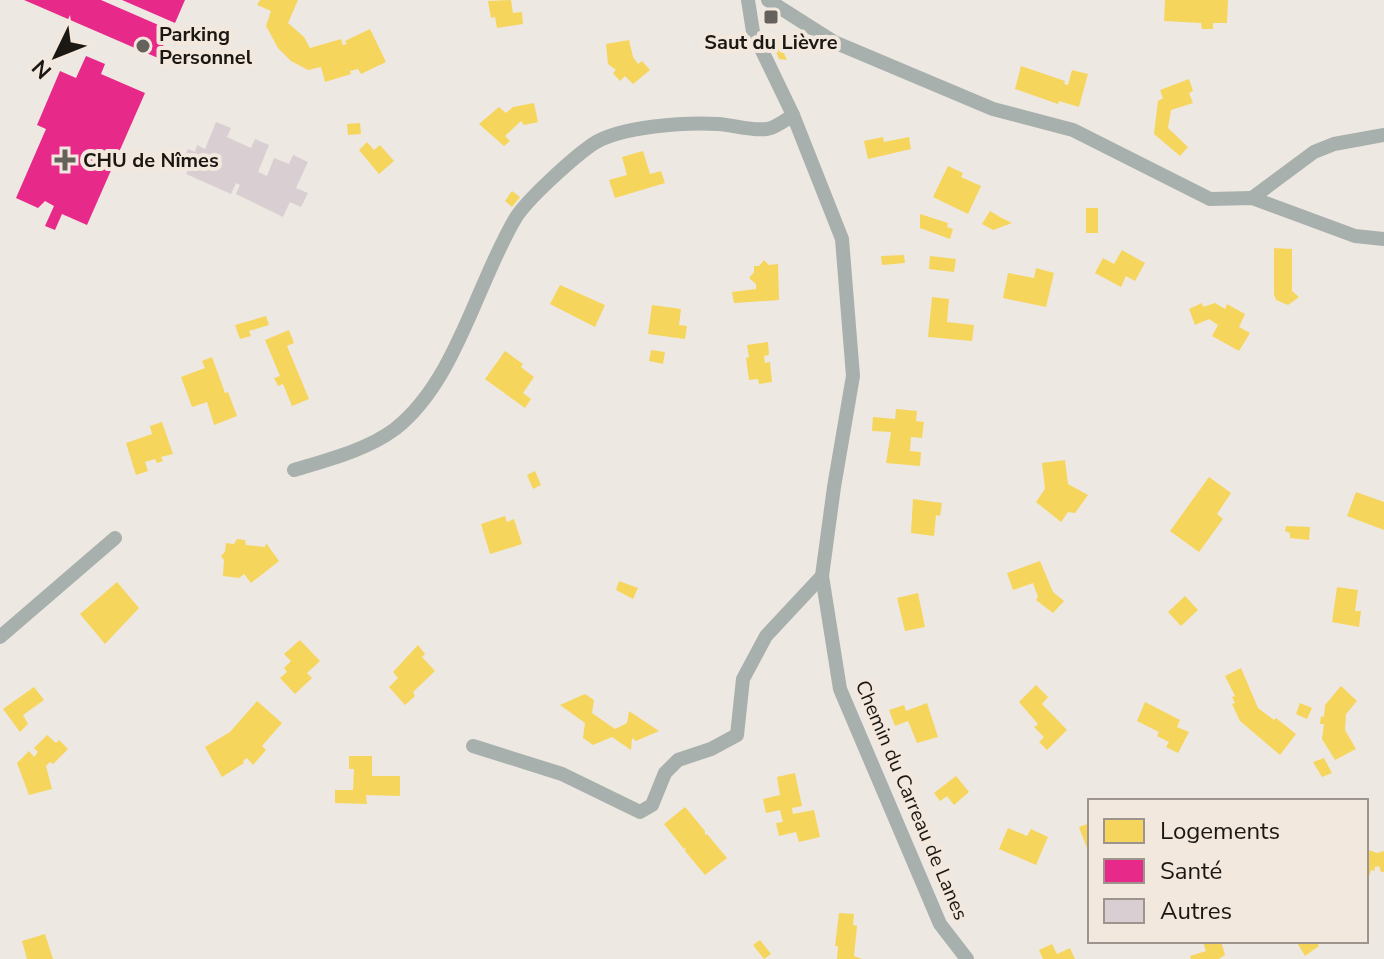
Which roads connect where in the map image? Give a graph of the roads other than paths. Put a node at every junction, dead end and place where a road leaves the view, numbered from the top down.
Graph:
1 (748, 0) edge
2 (768, 0) edge
3 (793, 115) junction
4 (1384, 135) edge
5 (1252, 198) junction
6 (1384, 239) edge
7 (294, 470) dead end
8 (115, 538) dead end
9 (822, 576) junction
10 (0, 637) edge
11 (473, 746) dead end
12 (967, 959) edge

1 - 3 street, Chemin du Carreau de Lanes
2 - 5 street
3 - 7 street
3 - 9 street, Chemin du Carreau de Lanes
4 - 5 street
5 - 6 street
8 - 10 street
9 - 11 street
9 - 12 street, Chemin du Carreau de Lanes

